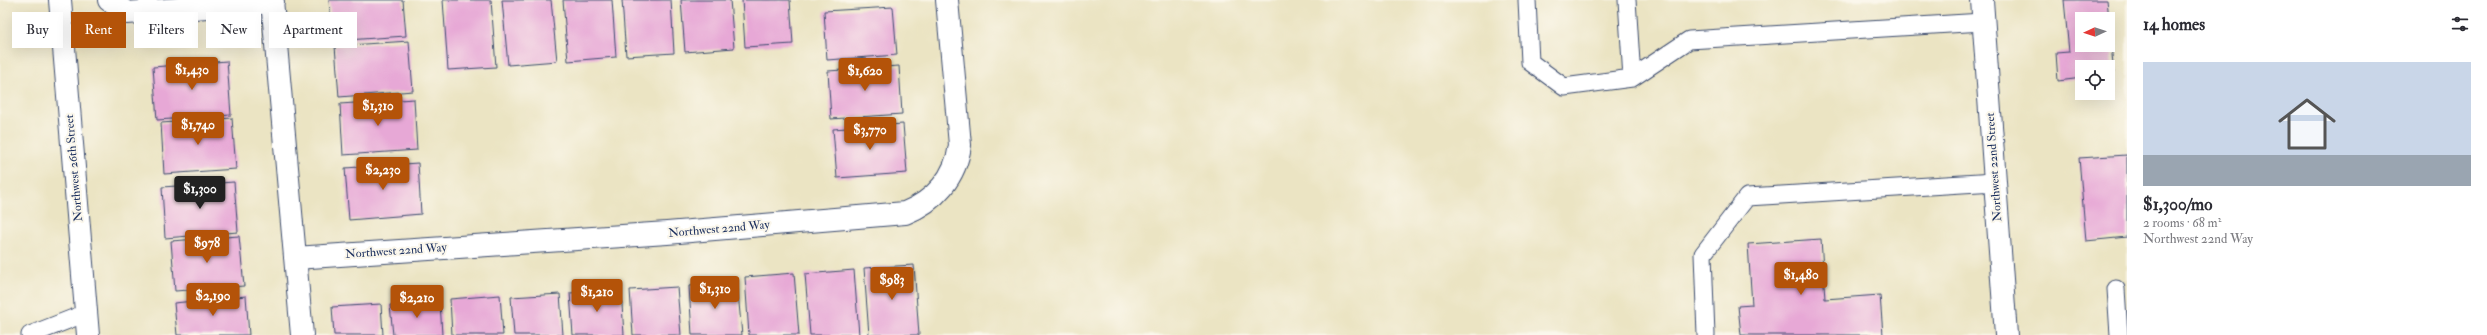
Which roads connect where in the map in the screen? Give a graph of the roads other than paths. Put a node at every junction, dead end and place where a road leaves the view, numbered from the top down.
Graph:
1 (60, 0) edge
2 (109, 0) edge
3 (947, 0) edge
4 (1527, 0) edge
5 (1627, 0) edge
6 (1982, 0) edge
7 (272, 1) edge
8 (1983, 22) junction
9 (1632, 78) junction
10 (1995, 182) junction
11 (295, 258) junction
12 (2116, 289) dead end
13 (86, 313) junction
14 (30, 335) edge
15 (88, 335) edge
16 (302, 335) edge
17 (1706, 335) edge
18 (2006, 335) edge
19 (2119, 335) edge

1 - 13 street, Northwest 26th Street
2 - 7 street
3 - 11 street, Northwest 22nd Way
4 - 9 lane
5 - 9 lane
6 - 8 street, Northwest 22nd Street
7 - 11 street
8 - 9 lane
8 - 10 street, Northwest 22nd Street
10 - 17 lane
10 - 18 street, Northwest 22nd Street
11 - 16 street
12 - 19 lane
13 - 14 lane
13 - 15 street, Northwest 26th Street

